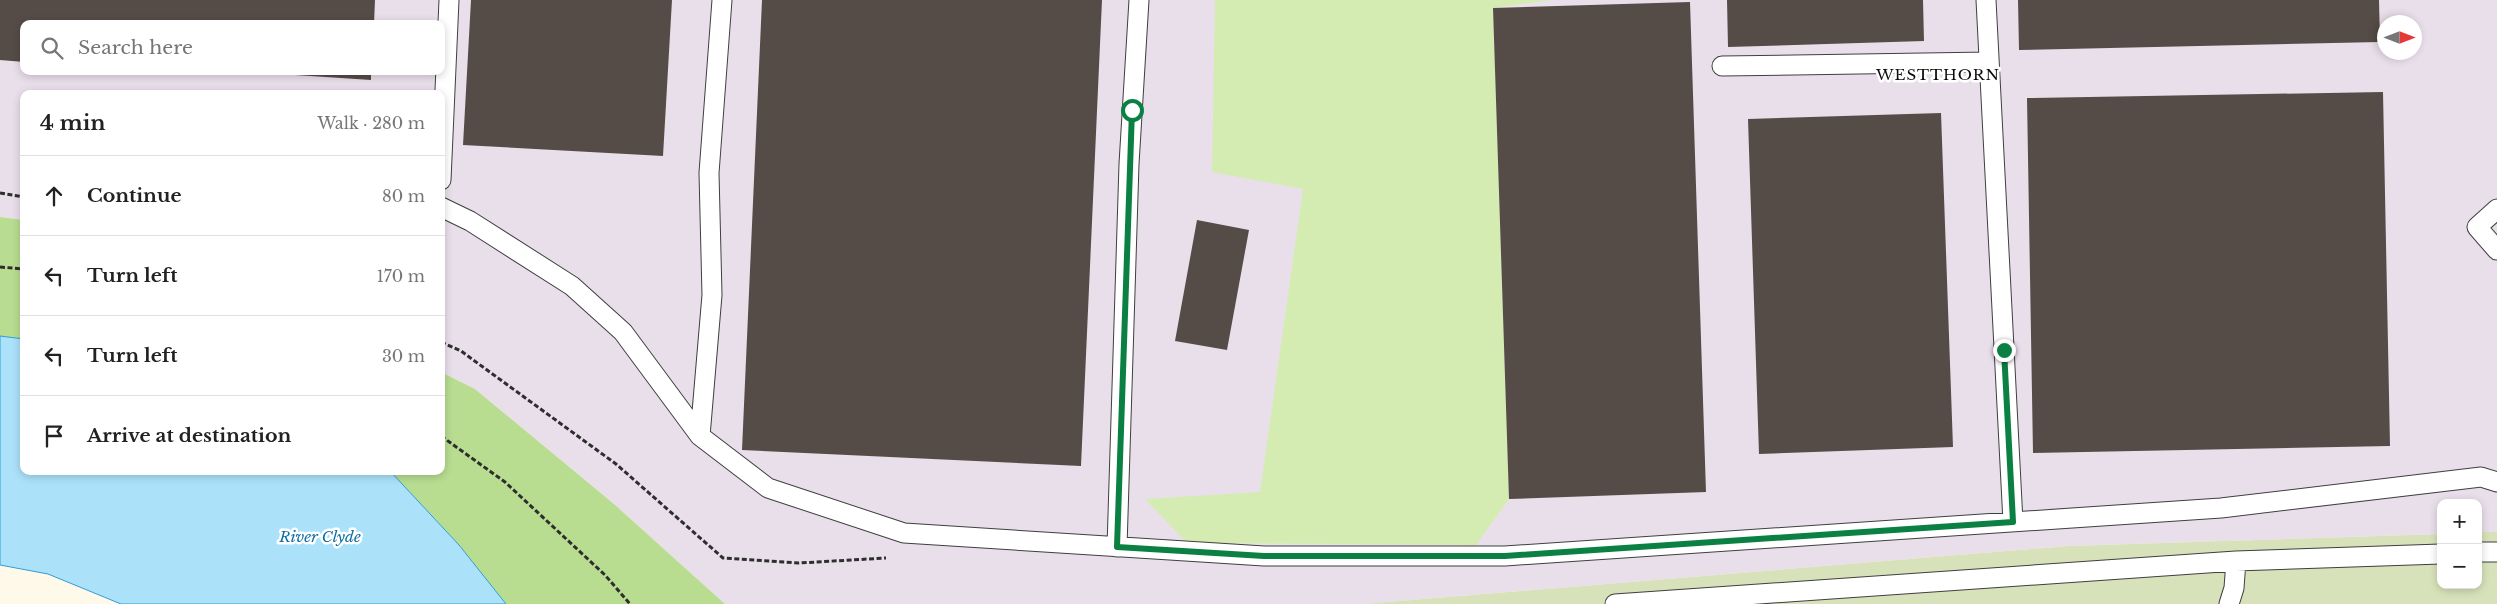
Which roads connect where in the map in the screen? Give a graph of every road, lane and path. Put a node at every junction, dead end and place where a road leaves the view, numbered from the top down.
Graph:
1 (449, 0) edge
2 (722, 0) edge
3 (1139, 0) edge
4 (1986, 0) edge
5 (1989, 62) junction
6 (1722, 66) dead end
7 (445, 90) edge
8 (0, 194) edge
9 (20, 196) edge
10 (445, 209) edge
11 (2497, 209) edge
12 (2497, 250) edge
13 (0, 266) edge
14 (20, 268) edge
15 (445, 344) edge
16 (700, 436) junction
17 (445, 439) edge
18 (2497, 482) edge
19 (2013, 522) junction
20 (904, 533) junction
21 (1117, 547) junction
22 (2482, 552) edge
23 (2497, 552) edge
24 (2437, 554) edge
25 (2236, 561) junction
26 (630, 604) edge
27 (1615, 604) edge
28 (2229, 604) edge

1 - 7 lane
2 - 16 lane
3 - 21 lane
4 - 5 lane
5 - 6 lane
5 - 19 lane
8 - 9 path
10 - 16 lane
11 - 12 lane
13 - 14 path
15 - 20 path
16 - 20 lane
17 - 26 path
18 - 19 lane
19 - 21 lane
20 - 21 lane
22 - 23 lane
24 - 25 lane
25 - 27 lane
25 - 28 lane

